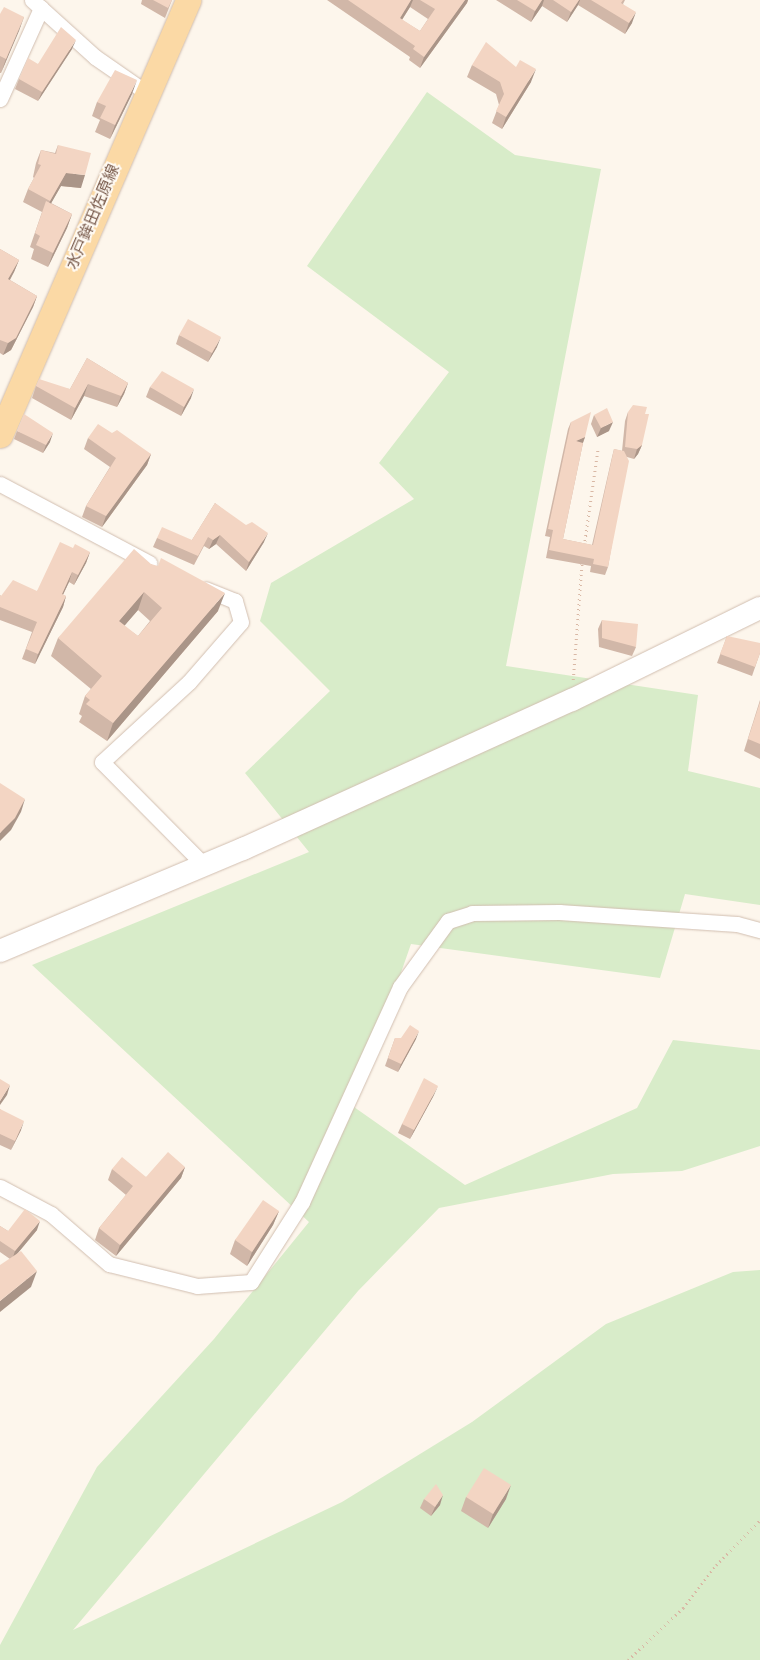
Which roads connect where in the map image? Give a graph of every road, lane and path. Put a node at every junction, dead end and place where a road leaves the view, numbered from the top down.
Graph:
1 (188, 0) edge
2 (37, 4) edge
3 (147, 93) junction
4 (0, 99) edge
5 (0, 434) edge
6 (598, 448) dead end
7 (0, 484) edge
8 (160, 570) edge
9 (194, 584) edge
10 (760, 608) edge
11 (572, 700) junction
12 (204, 865) junction
13 (760, 930) edge
14 (0, 951) edge
15 (0, 1187) edge
16 (760, 1520) edge
17 (628, 1660) edge

1 - 3 main road, 水戸鉾田佐原線
2 - 3 street
2 - 4 street
3 - 5 main road, 水戸鉾田佐原線
6 - 11 path
7 - 8 street
9 - 12 street
10 - 11 street
11 - 12 street
12 - 14 street
13 - 15 street
16 - 17 path

